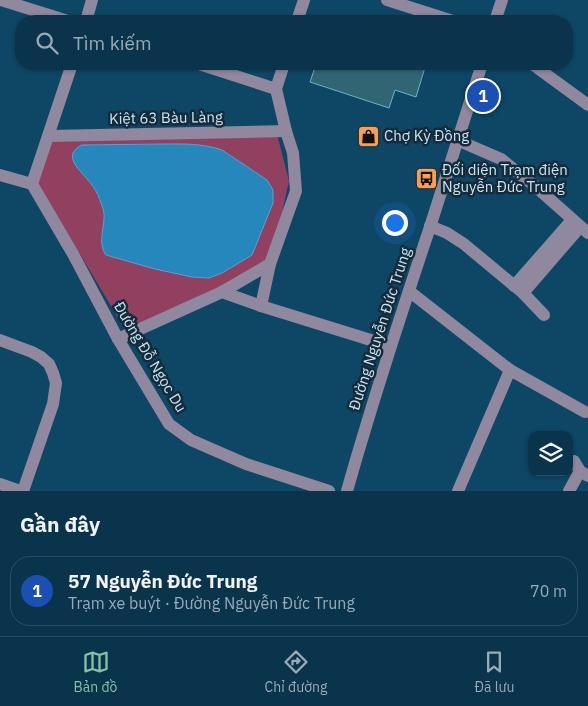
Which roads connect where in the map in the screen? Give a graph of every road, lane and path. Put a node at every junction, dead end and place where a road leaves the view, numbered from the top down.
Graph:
1 (1, 0) edge
2 (92, 0) edge
3 (304, 0) edge
4 (387, 0) edge
5 (502, 0) edge
6 (49, 15) edge
7 (88, 15) edge
8 (300, 15) edge
9 (434, 15) edge
10 (497, 15) edge
11 (70, 70) edge
12 (218, 70) edge
13 (282, 70) edge
14 (480, 70) edge
15 (540, 70) edge
16 (276, 88) junction
17 (588, 105) edge
18 (286, 131) junction
19 (48, 136) junction
20 (458, 140) junction
21 (0, 175) edge
22 (32, 184) junction
23 (430, 226) junction
24 (580, 227) edge
25 (270, 264) junction
26 (518, 290) junction
27 (409, 291) junction
28 (222, 292) junction
29 (261, 306) junction
30 (544, 315) dead end
31 (118, 339) junction
32 (0, 340) edge
33 (390, 346) junction
34 (510, 370) junction
35 (585, 412) dead end
36 (581, 469) edge
37 (0, 484) edge
38 (22, 491) edge
39 (329, 491) edge
40 (347, 491) edge
41 (458, 491) edge
42 (569, 491) edge

1 - 6 street
2 - 7 street
3 - 8 street
4 - 9 street
5 - 10 street
11 - 19 street
12 - 16 street
13 - 16 street
14 - 20 street, Đường Nguyễn Đức Trung
15 - 17 street
16 - 18 street
18 - 19 street, Kiệt 63 Bàu Làng
18 - 25 street
19 - 22 street
20 - 23 street, Đường Nguyễn Đức Trung
20 - 24 street
21 - 22 street
22 - 31 street, Đường Đỗ Ngọc Du
23 - 26 street
23 - 27 street, Đường Nguyễn Đức Trung
24 - 26 street
25 - 28 street
25 - 29 street
26 - 30 street
27 - 33 street, Đường Nguyễn Đức Trung
27 - 34 street
28 - 29 street
28 - 31 street
29 - 33 street
31 - 39 street, Đường Đỗ Ngọc Du
32 - 38 street
33 - 40 street, Đường Nguyễn Đức Trung
34 - 35 street
34 - 41 street
36 - 42 street
37 - 38 street

